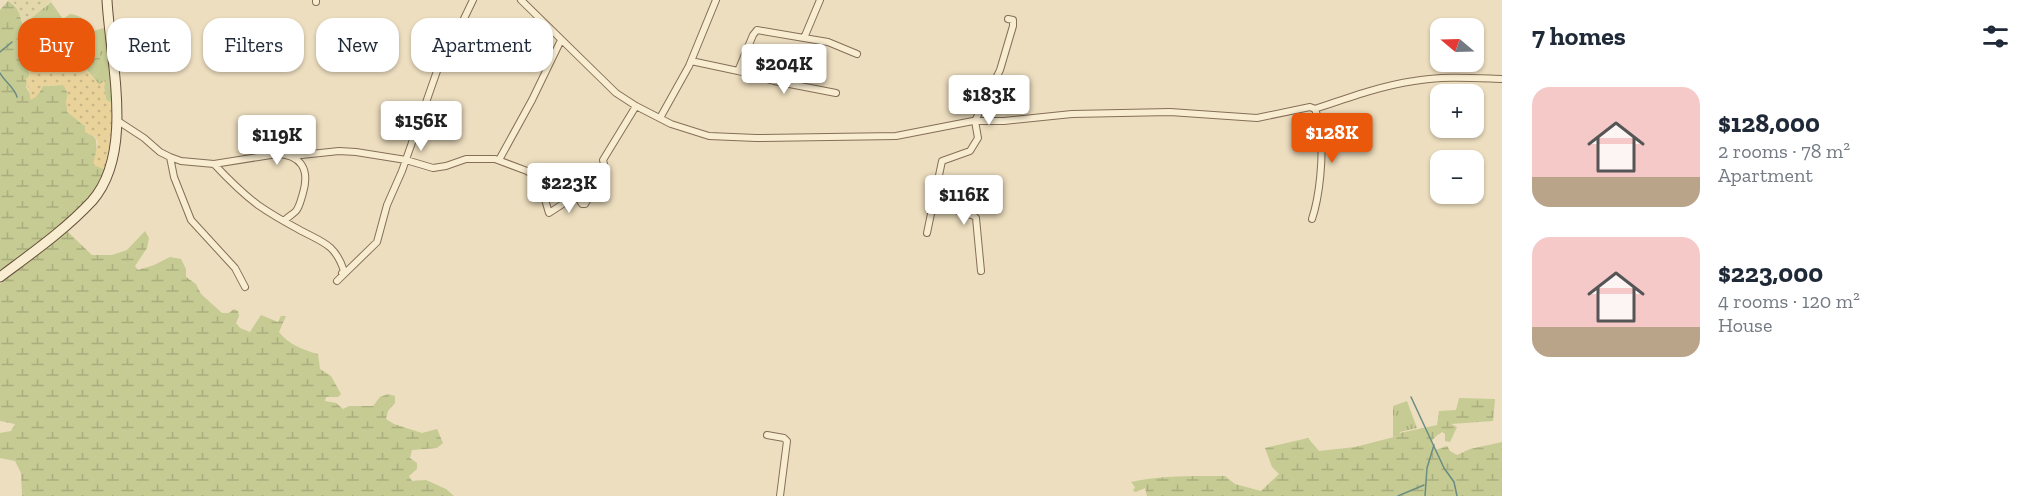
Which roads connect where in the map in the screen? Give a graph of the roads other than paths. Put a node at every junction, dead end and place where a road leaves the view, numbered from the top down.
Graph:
1 (107, 0) edge
2 (473, 0) edge
3 (521, 0) edge
4 (716, 0) edge
5 (820, 0) edge
6 (1008, 19) dead end
7 (804, 38) junction
8 (561, 40) junction
9 (857, 54) dead end
10 (691, 61) junction
11 (738, 71) junction
12 (1502, 79) edge
13 (836, 93) dead end
14 (636, 106) junction
15 (1315, 109) junction
16 (660, 118) junction
17 (975, 121) junction
18 (118, 122) junction
19 (292, 156) junction
20 (170, 157) junction
21 (406, 160) junction
22 (499, 160) junction
23 (214, 164) junction
24 (561, 169) dead end
25 (936, 193) junction
26 (575, 196) junction
27 (1312, 219) dead end
28 (285, 220) junction
29 (927, 233) dead end
30 (981, 271) dead end
31 (0, 277) edge
32 (245, 287) dead end
33 (767, 435) dead end
34 (780, 496) edge

1 - 18 main road
2 - 21 street
3 - 8 street
4 - 10 street
5 - 7 street
6 - 17 street
7 - 9 street
7 - 11 street
8 - 14 street
8 - 22 street
10 - 11 street
10 - 16 street
11 - 13 street
12 - 15 street
14 - 16 street
14 - 26 street
15 - 17 street
15 - 27 street
16 - 17 street
17 - 25 street
18 - 20 street
18 - 31 main road
19 - 21 street
19 - 23 street
19 - 28 street
20 - 23 street
20 - 32 street
21 - 22 street
21 - 28 street
22 - 26 street
23 - 28 street
24 - 26 street
25 - 29 street
25 - 30 street
33 - 34 street

